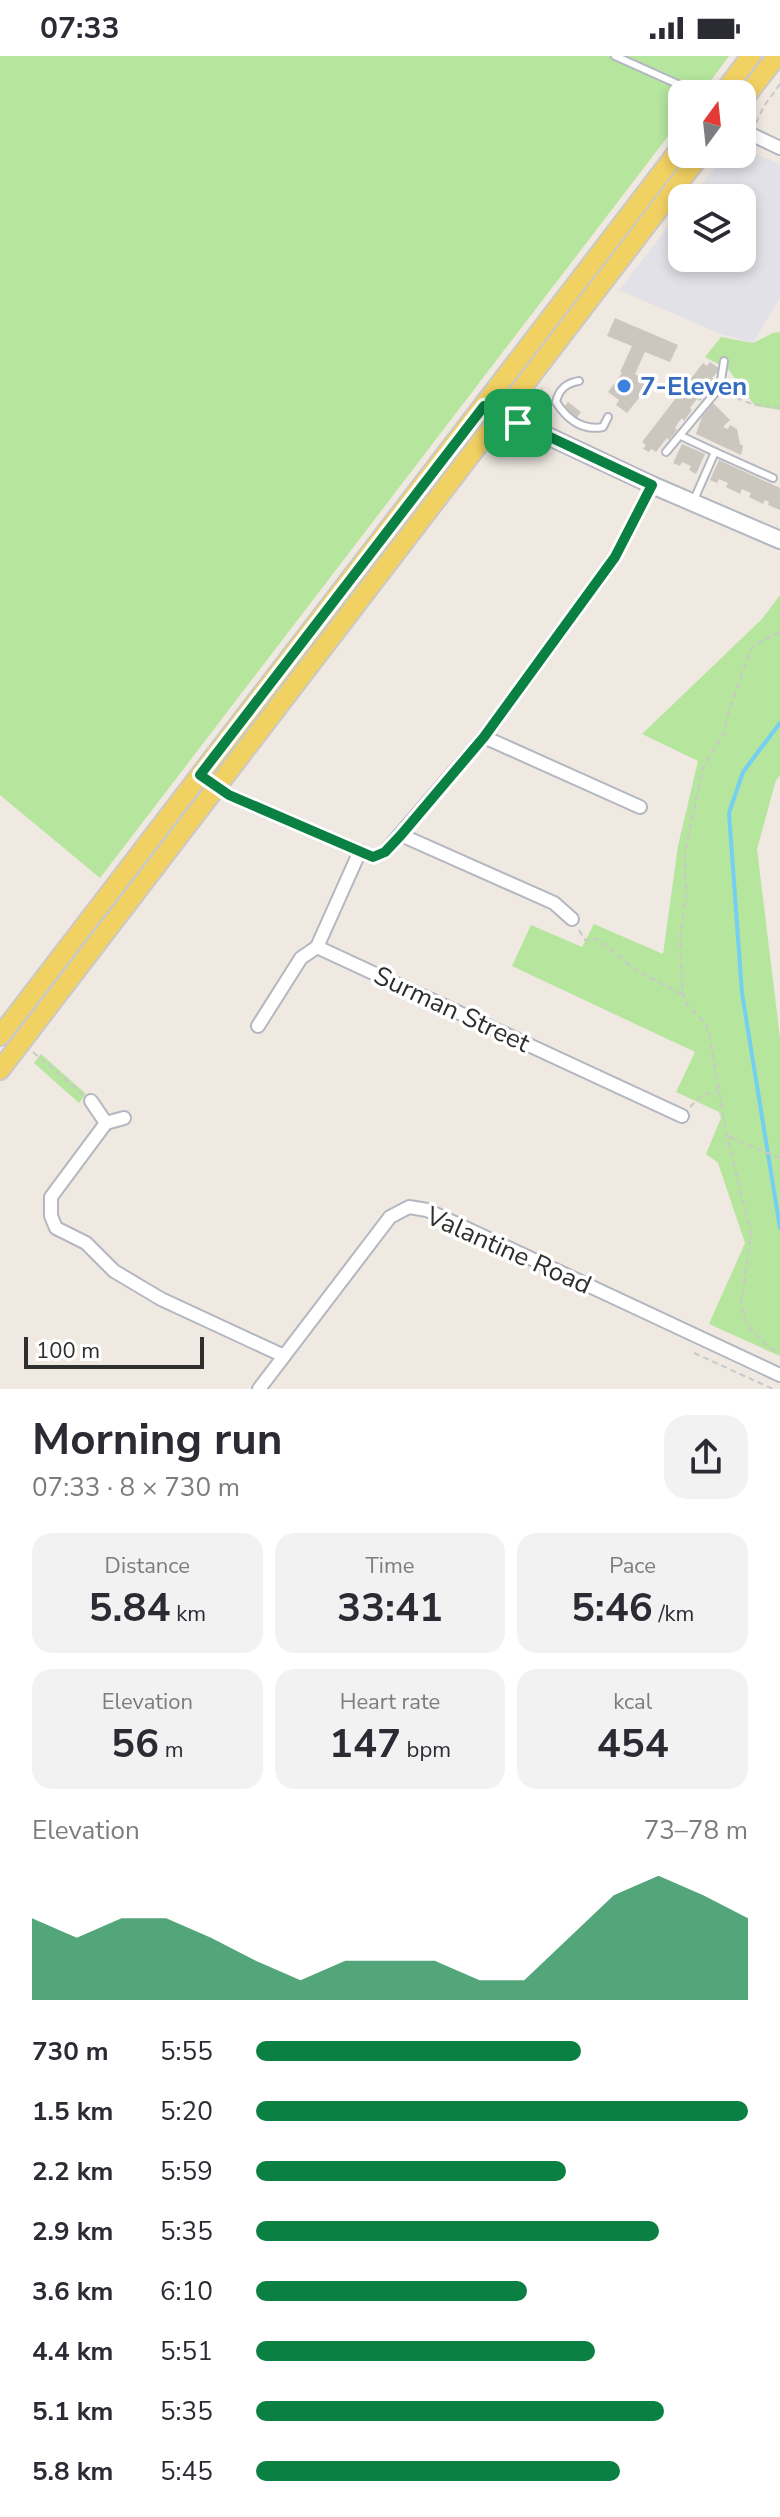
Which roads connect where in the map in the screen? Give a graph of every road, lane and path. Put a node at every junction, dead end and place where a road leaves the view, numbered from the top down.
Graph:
1 (615, 56) edge
2 (751, 56) edge
3 (777, 56) edge
4 (669, 80) edge
5 (733, 80) edge
6 (756, 83) edge
7 (780, 84) edge
8 (756, 117) edge
9 (756, 133) edge
10 (780, 148) edge
11 (668, 164) edge
12 (690, 168) edge
13 (724, 361) dead end
14 (579, 381) dead end
15 (720, 387) junction
16 (539, 402) dead end
17 (484, 406) junction
18 (780, 408) edge
19 (501, 415) junction
20 (608, 417) dead end
21 (555, 423) dead end
22 (681, 436) junction
23 (666, 452) dead end
24 (715, 452) junction
25 (773, 478) dead end
26 (652, 485) junction
27 (693, 502) junction
28 (780, 540) edge
29 (780, 632) edge
30 (484, 737) junction
31 (200, 775) junction
32 (217, 787) junction
33 (640, 807) dead end
34 (401, 835) junction
35 (360, 851) junction
36 (572, 919) joint
37 (317, 947) junction
38 (683, 994) junction
39 (258, 1026) dead end
40 (0, 1036) edge
41 (32, 1051) dead end
42 (0, 1070) edge
43 (719, 1089) junction
44 (91, 1101) joint
45 (682, 1116) joint
46 (124, 1118) dead end
47 (106, 1123) junction
48 (727, 1136) junction
49 (780, 1158) edge
50 (780, 1352) edge
51 (694, 1353) dead end
52 (284, 1356) junction
53 (780, 1375) edge
54 (259, 1389) edge
55 (773, 1389) edge

1 - 4 lane
2 - 5 main road
3 - 6 main road
7 - 8 path
9 - 10 street
11 - 17 main road
12 - 19 main road
13 - 15 lane
14 - 20 lane
15 - 18 path
15 - 22 lane
16 - 21 path
17 - 19 street
17 - 31 main road
19 - 26 street
19 - 32 main road
22 - 23 lane
22 - 24 lane
24 - 25 lane
24 - 27 lane
26 - 27 street
26 - 30 street
27 - 28 street
29 - 38 path
30 - 33 street
30 - 34 street
31 - 32 street
31 - 40 main road
32 - 35 street
32 - 42 main road
34 - 35 street
34 - 36 street
35 - 37 street
36 - 38 path
37 - 39 street
37 - 45 street, Surman Street
38 - 43 path
41 - 44 path
43 - 45 path
43 - 48 path
44 - 47 street
46 - 47 street
47 - 52 street
48 - 49 path
48 - 50 path
51 - 55 path
52 - 53 street, Valantine Road
52 - 54 street, Valantine Road

